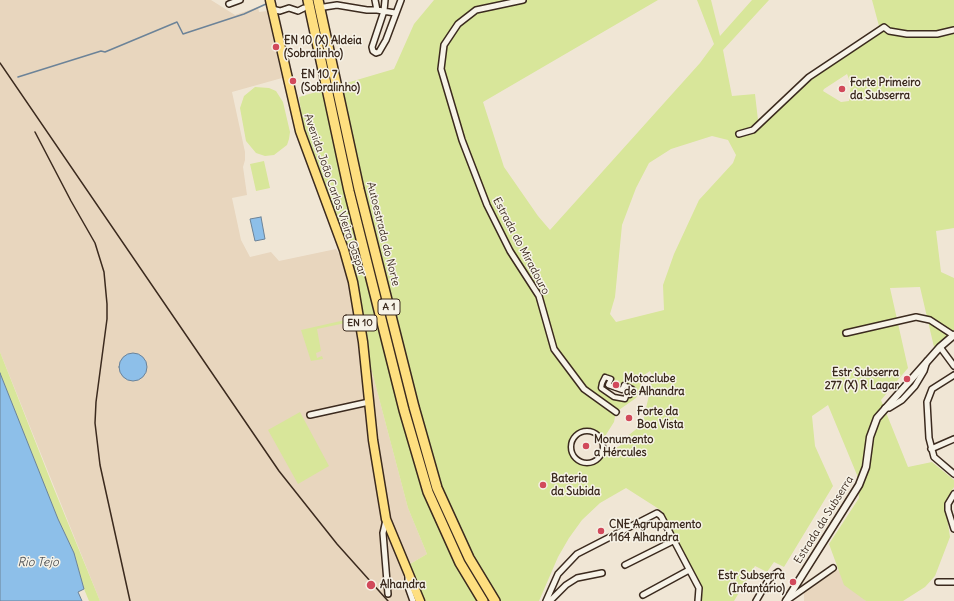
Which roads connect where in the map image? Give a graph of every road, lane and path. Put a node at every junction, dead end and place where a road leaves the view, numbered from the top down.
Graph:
1 (240, 0) edge
2 (270, 0) edge
3 (375, 0) edge
4 (385, 0) edge
5 (401, 0) edge
6 (523, 0) edge
7 (321, 3) edge
8 (229, 4) dead end
9 (306, 4) edge
10 (272, 9) junction
11 (378, 10) junction
12 (384, 10) junction
13 (395, 13) junction
14 (954, 30) edge
15 (739, 134) dead end
16 (846, 333) dead end
17 (954, 335) edge
18 (940, 347) junction
19 (954, 366) edge
20 (954, 375) edge
21 (611, 380) joint
22 (370, 402) junction
23 (616, 412) dead end
24 (310, 415) dead end
25 (954, 438) edge
26 (603, 444) joint
27 (931, 449) junction
28 (954, 474) edge
29 (954, 494) edge
30 (386, 519) junction
31 (954, 529) edge
32 (673, 541) junction
33 (625, 565) dead end
34 (833, 568) dead end
35 (689, 570) junction
36 (778, 572) dead end
37 (602, 573) dead end
38 (408, 575) junction
39 (938, 582) dead end
40 (954, 582) edge
41 (388, 594) dead end
42 (643, 595) dead end
43 (413, 601) edge
44 (420, 601) edge
45 (483, 601) edge
46 (495, 601) edge
47 (546, 601) edge
48 (550, 601) edge
49 (698, 601) edge
50 (756, 601) edge
51 (786, 601) edge

1 - 8 street
2 - 10 main road, EN 10
3 - 11 street
4 - 12 street
5 - 13 street
6 - 23 street, Estrada do Miradouro
7 - 11 street
7 - 46 highway, Autoestrada do Norte / A 1
9 - 10 street
9 - 45 highway, Autoestrada do Norte / A 1
10 - 22 main road, Avenida João Carlos Vieira Gaspar / EN 10
11 - 12 street
12 - 13 street
12 - 13 street
14 - 15 street
16 - 17 street
17 - 18 street, Estrada da Subserra
18 - 19 street
18 - 51 street, Estrada da Subserra
20 - 27 street
21 - 21 street
22 - 24 street
22 - 30 main road, Avenida João Carlos Vieira Gaspar / EN 10
25 - 27 street
26 - 26 street
27 - 28 street
29 - 31 street
30 - 38 main road, Avenida João Carlos Vieira Gaspar / EN 10
30 - 41 street
32 - 33 street
32 - 35 street
32 - 47 street
34 - 51 street
35 - 42 street
35 - 49 street
36 - 50 street
37 - 48 street
38 - 43 street
38 - 44 main road, Avenida João Carlos Vieira Gaspar / EN 10
39 - 40 street

